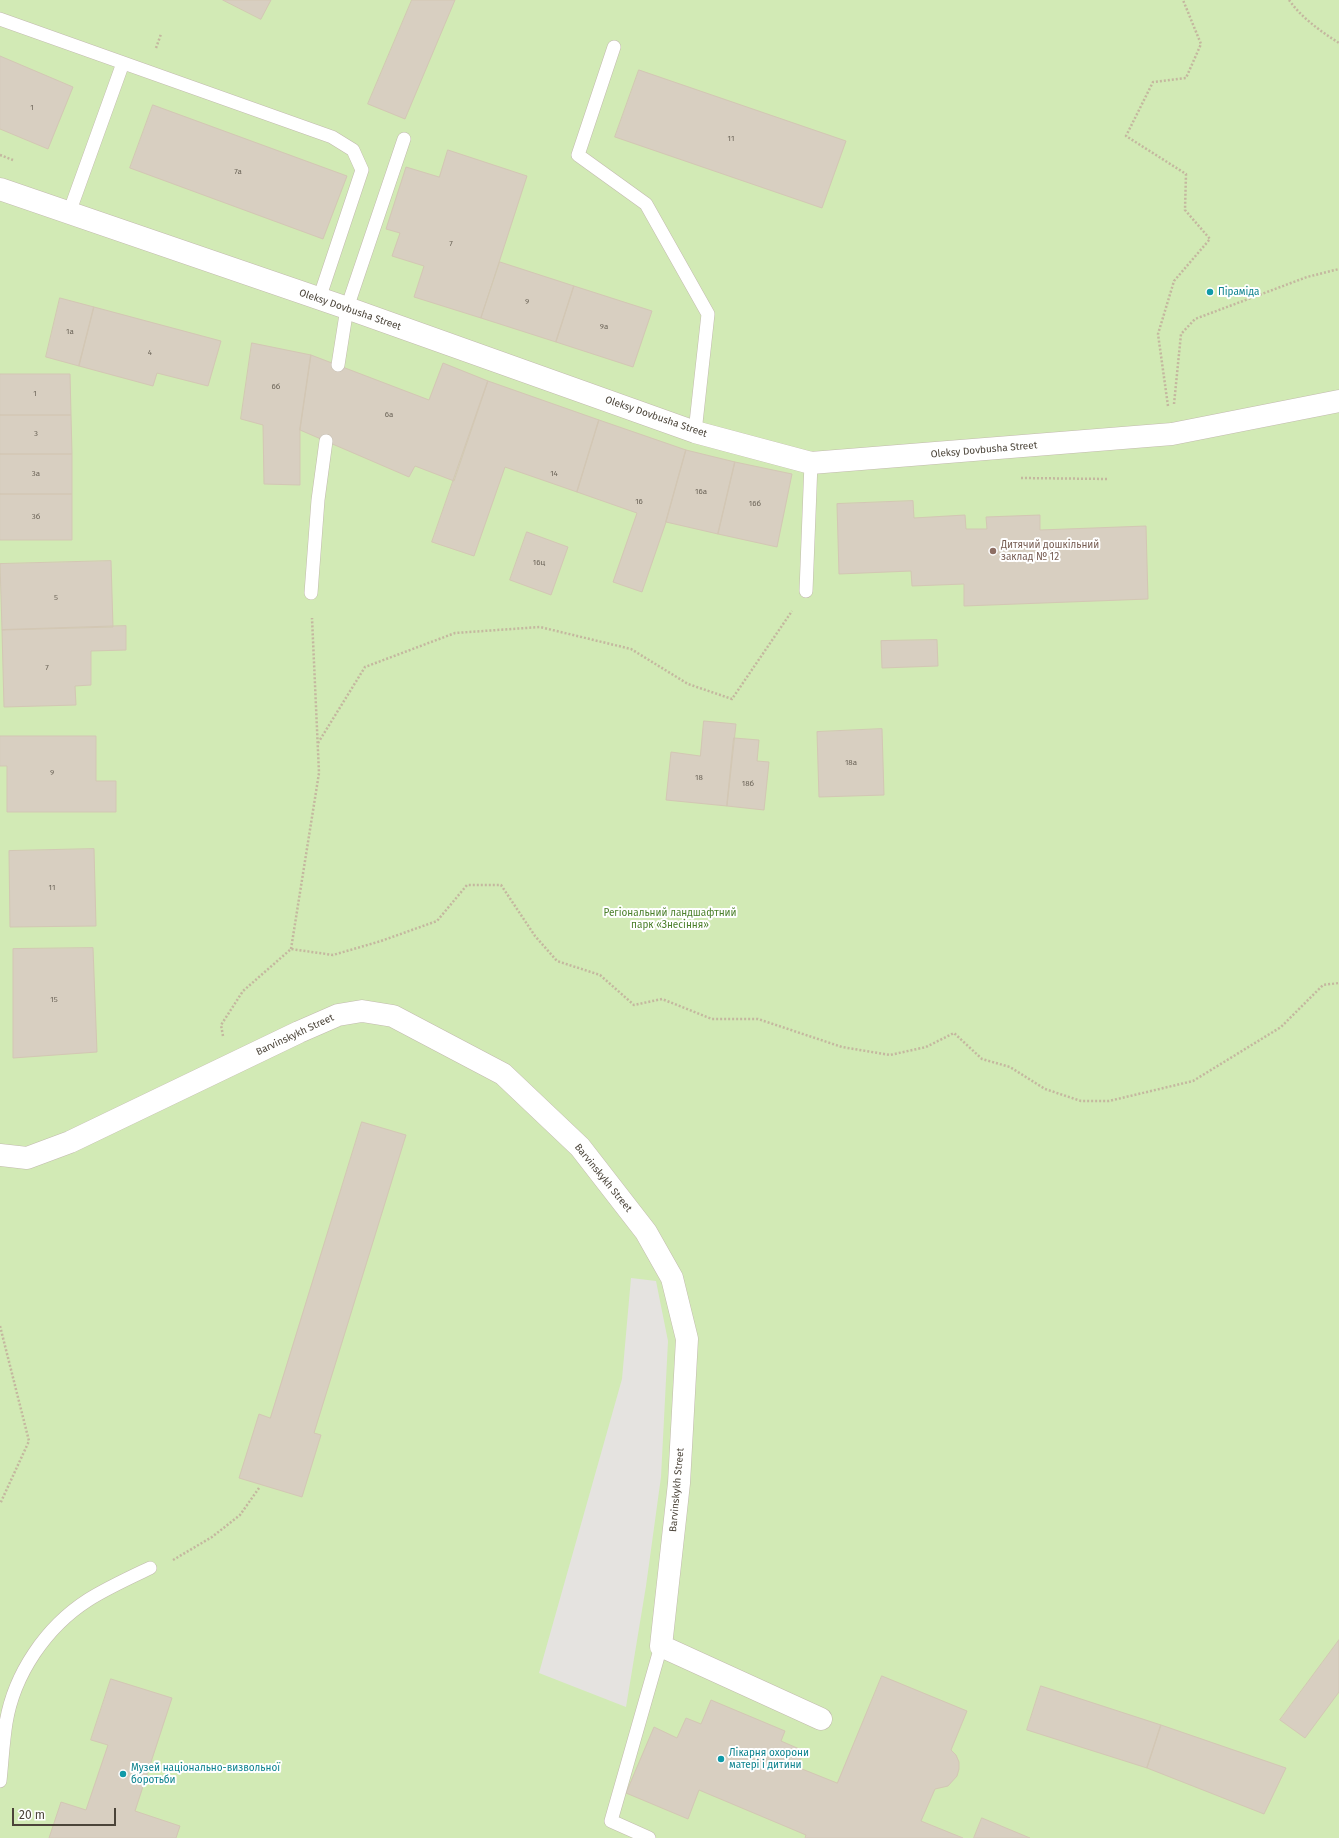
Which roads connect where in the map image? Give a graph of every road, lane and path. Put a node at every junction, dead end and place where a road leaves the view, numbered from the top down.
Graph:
1 (1183, 0) edge
2 (1289, 0) edge
3 (0, 19) edge
4 (1339, 44) edge
5 (614, 47) dead end
6 (123, 63) junction
7 (404, 138) dead end
8 (0, 189) edge
9 (69, 212) junction
10 (1339, 269) edge
11 (319, 299) junction
12 (347, 308) junction
13 (338, 365) dead end
14 (1339, 401) edge
15 (695, 432) junction
16 (1172, 434) junction
17 (326, 441) dead end
18 (811, 463) junction
19 (806, 591) joint
20 (311, 593) joint
21 (318, 743) junction
22 (291, 949) junction
23 (1339, 983) edge
24 (229, 1066) junction
25 (0, 1155) edge
26 (0, 1326) edge
27 (259, 1488) dead end
28 (0, 1504) edge
29 (150, 1568) joint
30 (661, 1646) junction
31 (821, 1719) dead end
32 (0, 1780) edge
33 (648, 1838) edge

1 - 16 path
2 - 4 path
3 - 6 lane
5 - 15 lane
6 - 9 lane
6 - 11 lane
7 - 12 lane
8 - 9 street, Oleksy Dovbusha Street
9 - 11 street, Oleksy Dovbusha Street
10 - 16 path
11 - 12 street, Oleksy Dovbusha Street
12 - 13 lane
12 - 15 street, Oleksy Dovbusha Street
14 - 16 street, Oleksy Dovbusha Street
15 - 18 street, Oleksy Dovbusha Street
16 - 18 street, Oleksy Dovbusha Street
17 - 20 lane
18 - 19 lane
19 - 21 path
20 - 21 path
21 - 22 path
22 - 23 path
22 - 24 path
24 - 25 street, Barvinskykh Street
24 - 30 street, Barvinskykh Street
26 - 28 path
27 - 29 path
29 - 32 lane
30 - 31 street
30 - 33 lane

